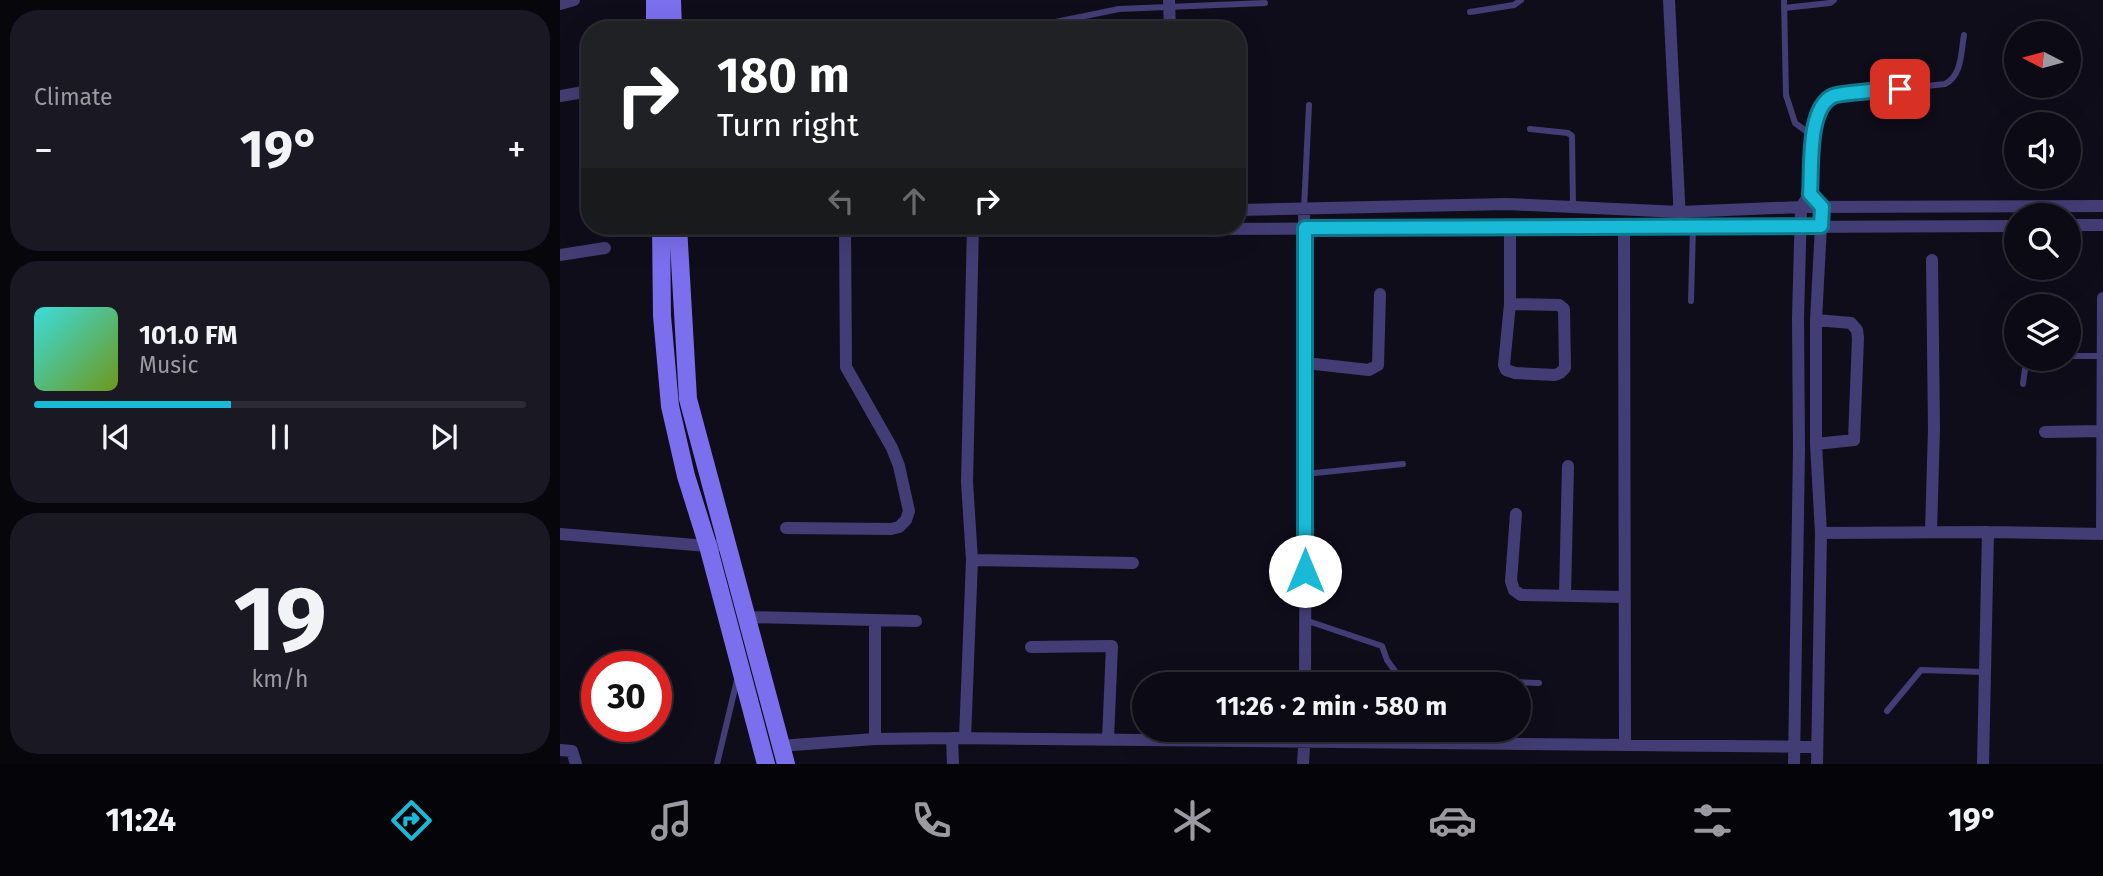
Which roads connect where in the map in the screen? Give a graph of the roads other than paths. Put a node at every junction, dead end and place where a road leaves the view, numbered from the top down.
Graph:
1 (574, 0) edge
2 (655, 0) edge
3 (672, 0) edge
4 (1521, 0) edge
5 (1669, 0) edge
6 (1834, 0) edge
7 (1170, 3) edge
8 (1265, 3) dead end
9 (560, 4) edge
10 (1784, 4) edge
11 (1470, 12) dead end
12 (655, 21) edge
13 (673, 21) edge
14 (1060, 21) edge
15 (1170, 21) edge
16 (1964, 35) dead end
17 (581, 92) edge
18 (560, 96) edge
19 (1309, 105) dead end
20 (1530, 129) dead end
21 (1814, 137) junction
22 (1810, 194) junction
23 (1801, 207) junction
24 (1822, 207) junction
25 (2103, 207) edge
26 (1573, 208) junction
27 (1246, 209) edge
28 (1304, 209) junction
29 (1680, 212) junction
30 (2081, 225) edge
31 (2103, 225) edge
32 (1802, 226) junction
33 (1821, 226) junction
34 (2004, 226) edge
35 (1246, 228) edge
36 (1305, 228) junction
37 (1510, 228) junction
38 (1624, 228) junction
39 (1687, 228) junction
40 (669, 235) edge
41 (671, 235) edge
42 (845, 235) edge
43 (973, 235) edge
44 (605, 248) dead end
45 (560, 256) edge
46 (1932, 260) dead end
47 (1380, 293) dead end
48 (2103, 298) edge
49 (1691, 300) dead end
50 (1510, 304) junction
51 (1816, 320) junction
52 (2081, 356) edge
53 (2102, 356) edge
54 (1306, 363) junction
55 (2025, 371) edge
56 (2023, 384) dead end
57 (2101, 431) junction
58 (2045, 432) dead end
59 (1816, 444) junction
60 (1403, 464) dead end
61 (1568, 466) dead end
62 (1305, 474) junction
63 (1516, 514) dead end
64 (786, 528) dead end
65 (1931, 532) junction
66 (1988, 532) junction
67 (1821, 533) junction
68 (560, 534) edge
69 (2102, 534) edge
70 (727, 545) junction
71 (708, 546) junction
72 (972, 559) junction
73 (1133, 563) dead end
74 (1565, 596) junction
75 (1624, 597) junction
76 (747, 617) junction
77 (875, 620) junction
78 (1305, 620) junction
79 (916, 621) dead end
80 (1031, 647) dead end
81 (740, 668) junction
82 (1305, 672) edge
83 (1986, 672) junction
84 (1539, 683) dead end
85 (1887, 711) dead end
86 (958, 738) junction
87 (875, 739) junction
88 (1108, 739) junction
89 (1132, 739) edge
90 (1305, 742) edge
91 (1518, 742) edge
92 (1625, 745) junction
93 (779, 746) junction
94 (1794, 747) junction
95 (1817, 747) junction
96 (560, 750) edge
97 (576, 764) edge
98 (717, 764) edge
99 (766, 764) edge
100 (786, 764) edge
101 (953, 764) edge
102 (1303, 764) edge
103 (1794, 764) edge
104 (1817, 764) edge
105 (1983, 764) edge

1 - 9 street
2 - 12 main road
3 - 13 main road
4 - 11 lane
5 - 29 street
6 - 10 lane
7 - 8 lane
7 - 14 lane
7 - 15 street
10 - 21 lane
16 - 21 lane
17 - 18 street
19 - 28 lane
20 - 26 lane
21 - 22 lane
22 - 23 street
22 - 24 street
23 - 24 street
23 - 29 street
23 - 32 street
24 - 25 street
24 - 33 street
26 - 28 street
26 - 29 street
27 - 28 street
28 - 36 street
29 - 39 street
30 - 31 street
32 - 33 street
32 - 39 street
32 - 94 street
33 - 34 street
33 - 51 street
35 - 36 street
36 - 37 street
36 - 54 street
37 - 38 street
37 - 50 street
38 - 39 street
38 - 75 street
39 - 49 lane
40 - 71 main road
41 - 70 main road
42 - 64 street
43 - 72 street
44 - 45 street
46 - 65 street
47 - 54 street
48 - 53 street
50 - 50 street
51 - 59 street
51 - 59 street
52 - 53 lane
53 - 57 street
54 - 62 street
55 - 56 lane
57 - 58 street
57 - 69 street
59 - 67 street
60 - 62 lane
61 - 74 street
62 - 78 street
63 - 74 street
65 - 66 street
65 - 67 street
66 - 69 street
66 - 83 street
67 - 95 street
68 - 71 street
70 - 71 street
70 - 76 main road
71 - 81 main road
72 - 73 street
72 - 86 street
74 - 75 street
75 - 92 street
76 - 77 street
76 - 93 main road
77 - 79 street
77 - 87 street
78 - 82 street
78 - 84 lane
80 - 88 street
81 - 98 lane
81 - 99 main road
83 - 85 lane
83 - 105 street
86 - 87 street
86 - 88 street
86 - 101 street
87 - 93 street
88 - 89 street
90 - 102 street
91 - 92 street
92 - 94 street
93 - 100 main road
94 - 95 street
94 - 103 street
95 - 104 street
96 - 97 street

